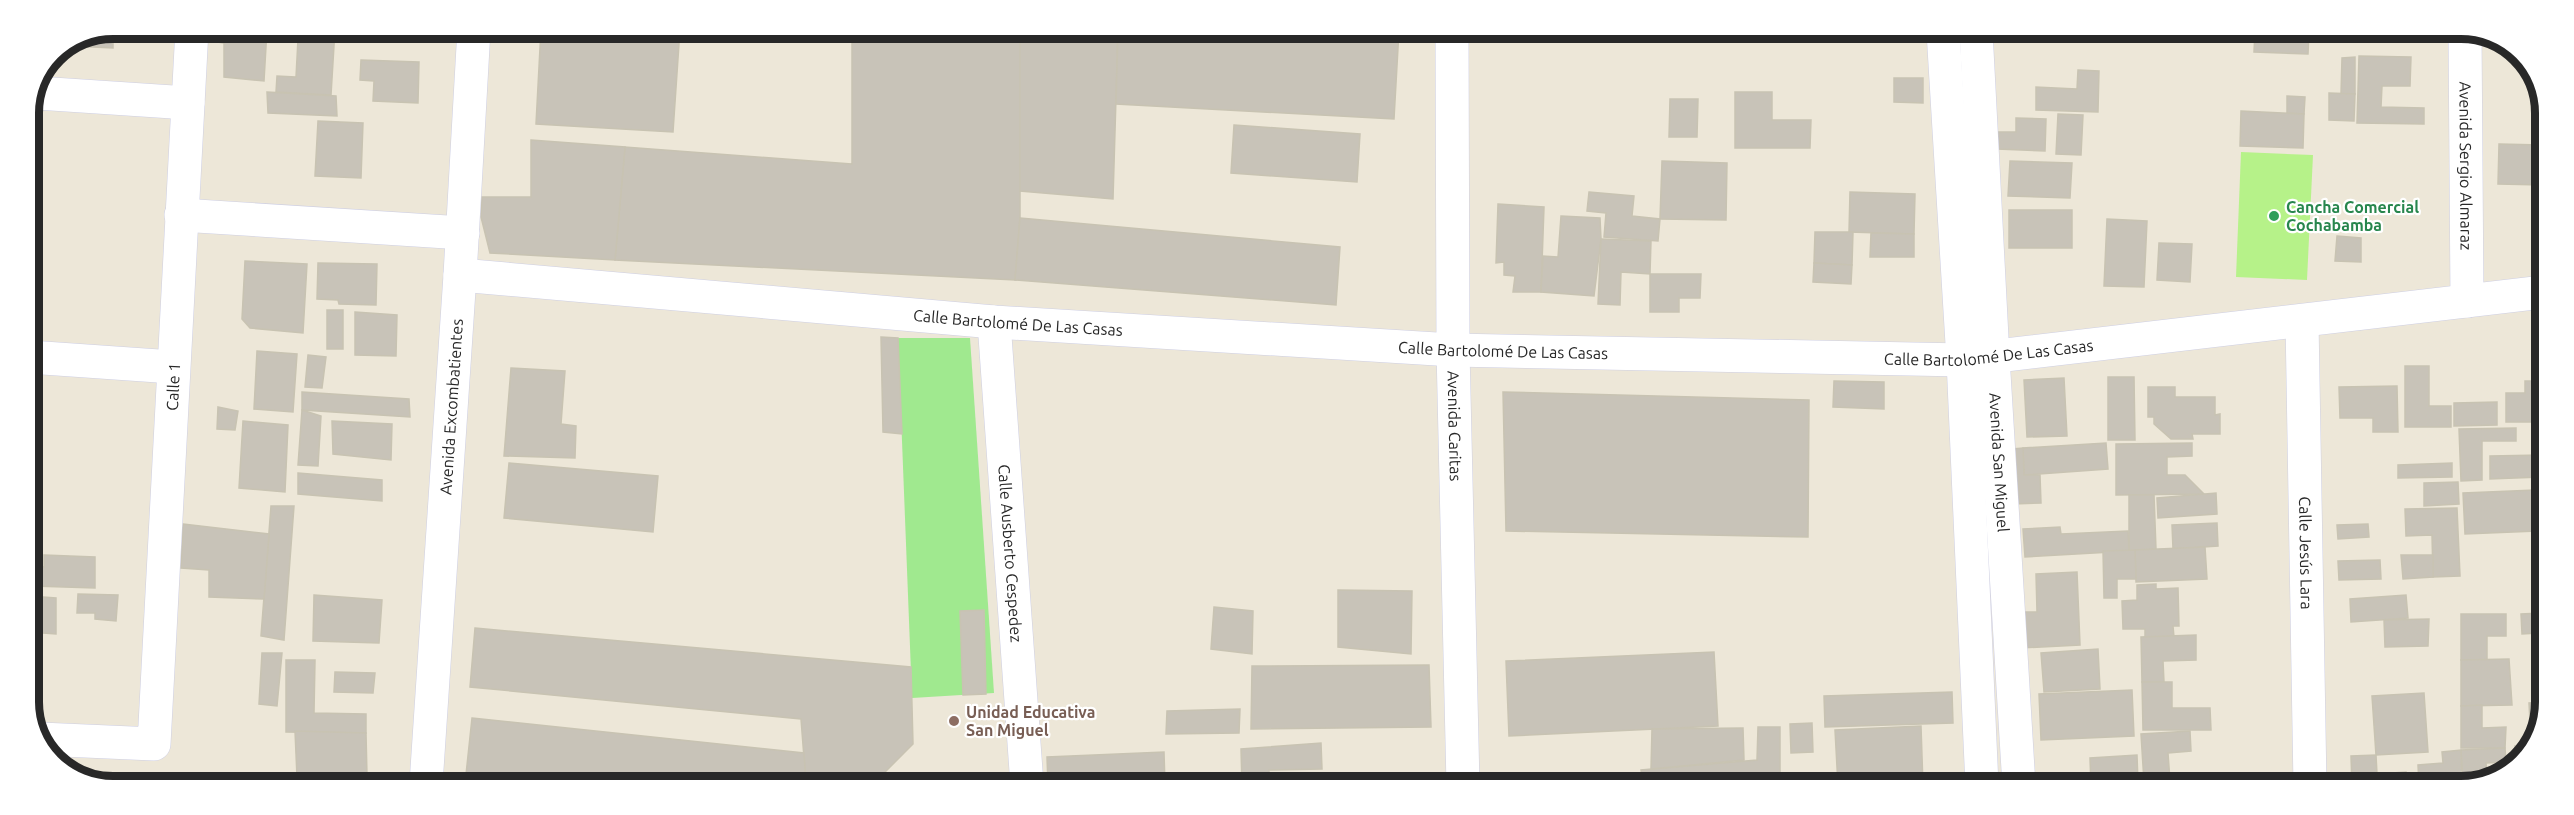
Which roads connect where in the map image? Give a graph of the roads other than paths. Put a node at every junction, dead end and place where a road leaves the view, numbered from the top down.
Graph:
1 (191, 39) edge
2 (473, 39) edge
3 (1452, 39) edge
4 (1944, 39) edge
5 (1976, 39) edge
6 (2465, 39) edge
7 (42, 93) edge
8 (188, 103) junction
9 (181, 215) junction
10 (463, 234) junction
11 (460, 275) junction
12 (2535, 293) edge
13 (2467, 300) junction
14 (2302, 321) junction
15 (993, 322) junction
16 (1454, 350) junction
17 (39, 358) edge
18 (1978, 359) junction
19 (173, 367) junction
20 (49, 739) edge
21 (427, 776) edge
22 (1026, 776) edge
23 (1463, 776) edge
24 (1982, 776) edge
25 (2018, 776) edge
26 (2310, 776) edge

1 - 8 street, Calle 1
2 - 10 street, Avenida Excombatientes
3 - 16 street, Avenida Caritas
4 - 18 street, Avenida San Miguel
5 - 18 street, Avenida San Miguel
6 - 13 street, Avenida Sergio Almaraz
7 - 8 street
8 - 9 street, Calle 1
9 - 10 street
9 - 19 street, Calle 1
10 - 11 street, Avenida Excombatientes
11 - 15 street, Calle Bartolomé De Las Casas
11 - 21 street, Avenida Excombatientes
12 - 13 street, Calle Bartolomé De Las Casas
13 - 14 street, Calle Bartolomé De Las Casas
14 - 18 street, Calle Bartolomé De Las Casas
14 - 26 street, Calle Jesús Lara
15 - 16 street, Calle Bartolomé De Las Casas
15 - 22 street, Calle Ausberto Cespedez
16 - 18 street, Calle Bartolomé De Las Casas
16 - 23 street, Avenida Caritas
17 - 19 street
18 - 24 street, Avenida San Miguel
18 - 25 street, Avenida San Miguel
19 - 20 street, Calle 1

